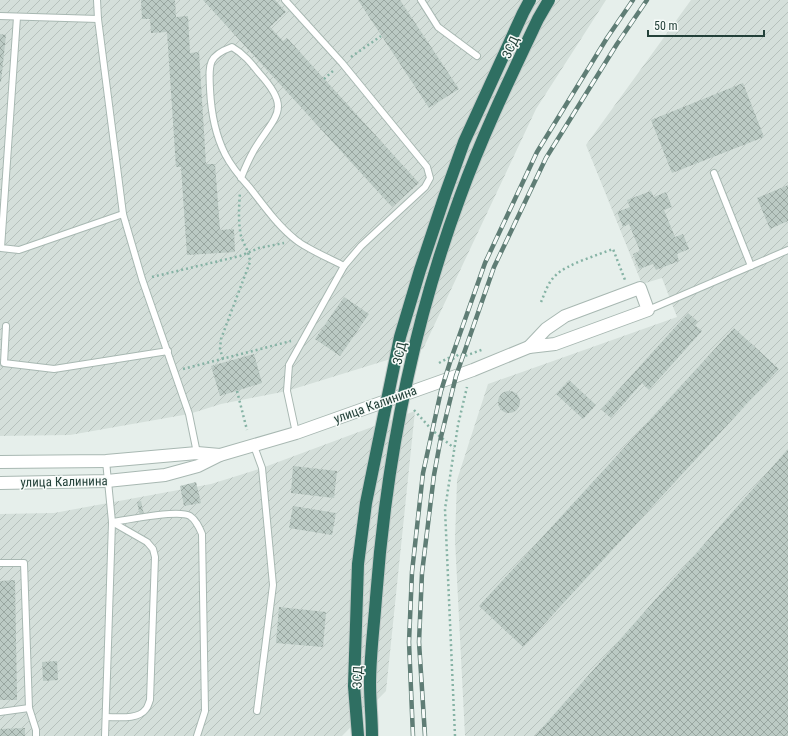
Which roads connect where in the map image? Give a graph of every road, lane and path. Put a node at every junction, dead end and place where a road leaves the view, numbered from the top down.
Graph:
1 (98, 0) edge
2 (285, 0) edge
3 (421, 0) edge
4 (530, 0) edge
5 (549, 0) edge
6 (0, 16) edge
7 (17, 16) junction
8 (98, 19) junction
9 (477, 56) dead end
10 (714, 173) dead end
11 (241, 178) junction
12 (123, 214) junction
13 (297, 241) junction
14 (788, 250) edge
15 (1, 251) edge
16 (249, 252) junction
17 (344, 266) junction
18 (750, 266) junction
19 (142, 279) junction
20 (630, 292) junction
21 (541, 302) dead end
22 (648, 310) junction
23 (6, 326) dead end
24 (304, 338) junction
25 (529, 347) junction
26 (484, 349) dead end
27 (168, 351) junction
28 (223, 359) junction
29 (439, 363) dead end
30 (473, 370) junction
31 (175, 372) junction
32 (237, 391) dead end
33 (412, 407) dead end
34 (247, 430) dead end
35 (296, 432) junction
36 (254, 446) junction
37 (454, 448) junction
38 (197, 453) junction
39 (220, 455) junction
40 (106, 461) junction
41 (0, 462) edge
42 (107, 481) junction
43 (0, 483) edge
44 (112, 522) junction
45 (0, 563) edge
46 (29, 708) junction
47 (257, 711) dead end
48 (0, 712) edge
49 (106, 717) junction
50 (36, 736) edge
51 (105, 736) edge
52 (197, 736) edge
53 (358, 736) edge
54 (372, 736) edge
55 (455, 736) edge

1 - 8 lane
2 - 17 lane
3 - 9 lane
4 - 53 highway, ЗСД, bridge
5 - 54 highway, ЗСД, bridge
6 - 7 lane
7 - 8 lane
7 - 15 lane
8 - 12 lane
10 - 18 lane
11 - 11 lane
11 - 13 lane
11 - 16 path
12 - 15 lane
12 - 19 lane
13 - 16 path
13 - 17 lane
14 - 18 lane
16 - 19 path
16 - 28 path
17 - 24 lane
18 - 22 lane
19 - 27 lane
20 - 21 path
20 - 22 street
20 - 25 street, улица Калинина
22 - 25 street, улица Калинина
23 - 27 lane
24 - 28 path
24 - 35 lane
25 - 30 street, улица Калинина
26 - 29 path
27 - 31 lane
28 - 31 path
30 - 35 street, улица Калинина
30 - 37 path
31 - 38 lane
32 - 34 path
33 - 37 path
35 - 36 street, улица Калинина
36 - 39 street, улица Калинина
36 - 47 lane
37 - 55 path
38 - 39 street, улица Калинина
38 - 40 street, улица Калинина
39 - 42 street, улица Калинина
40 - 41 street, улица Калинина
40 - 42 lane
42 - 43 street, улица Калинина
42 - 44 lane
44 - 49 lane
44 - 49 lane
44 - 52 lane
45 - 46 lane
46 - 48 lane
46 - 50 lane
49 - 51 lane

